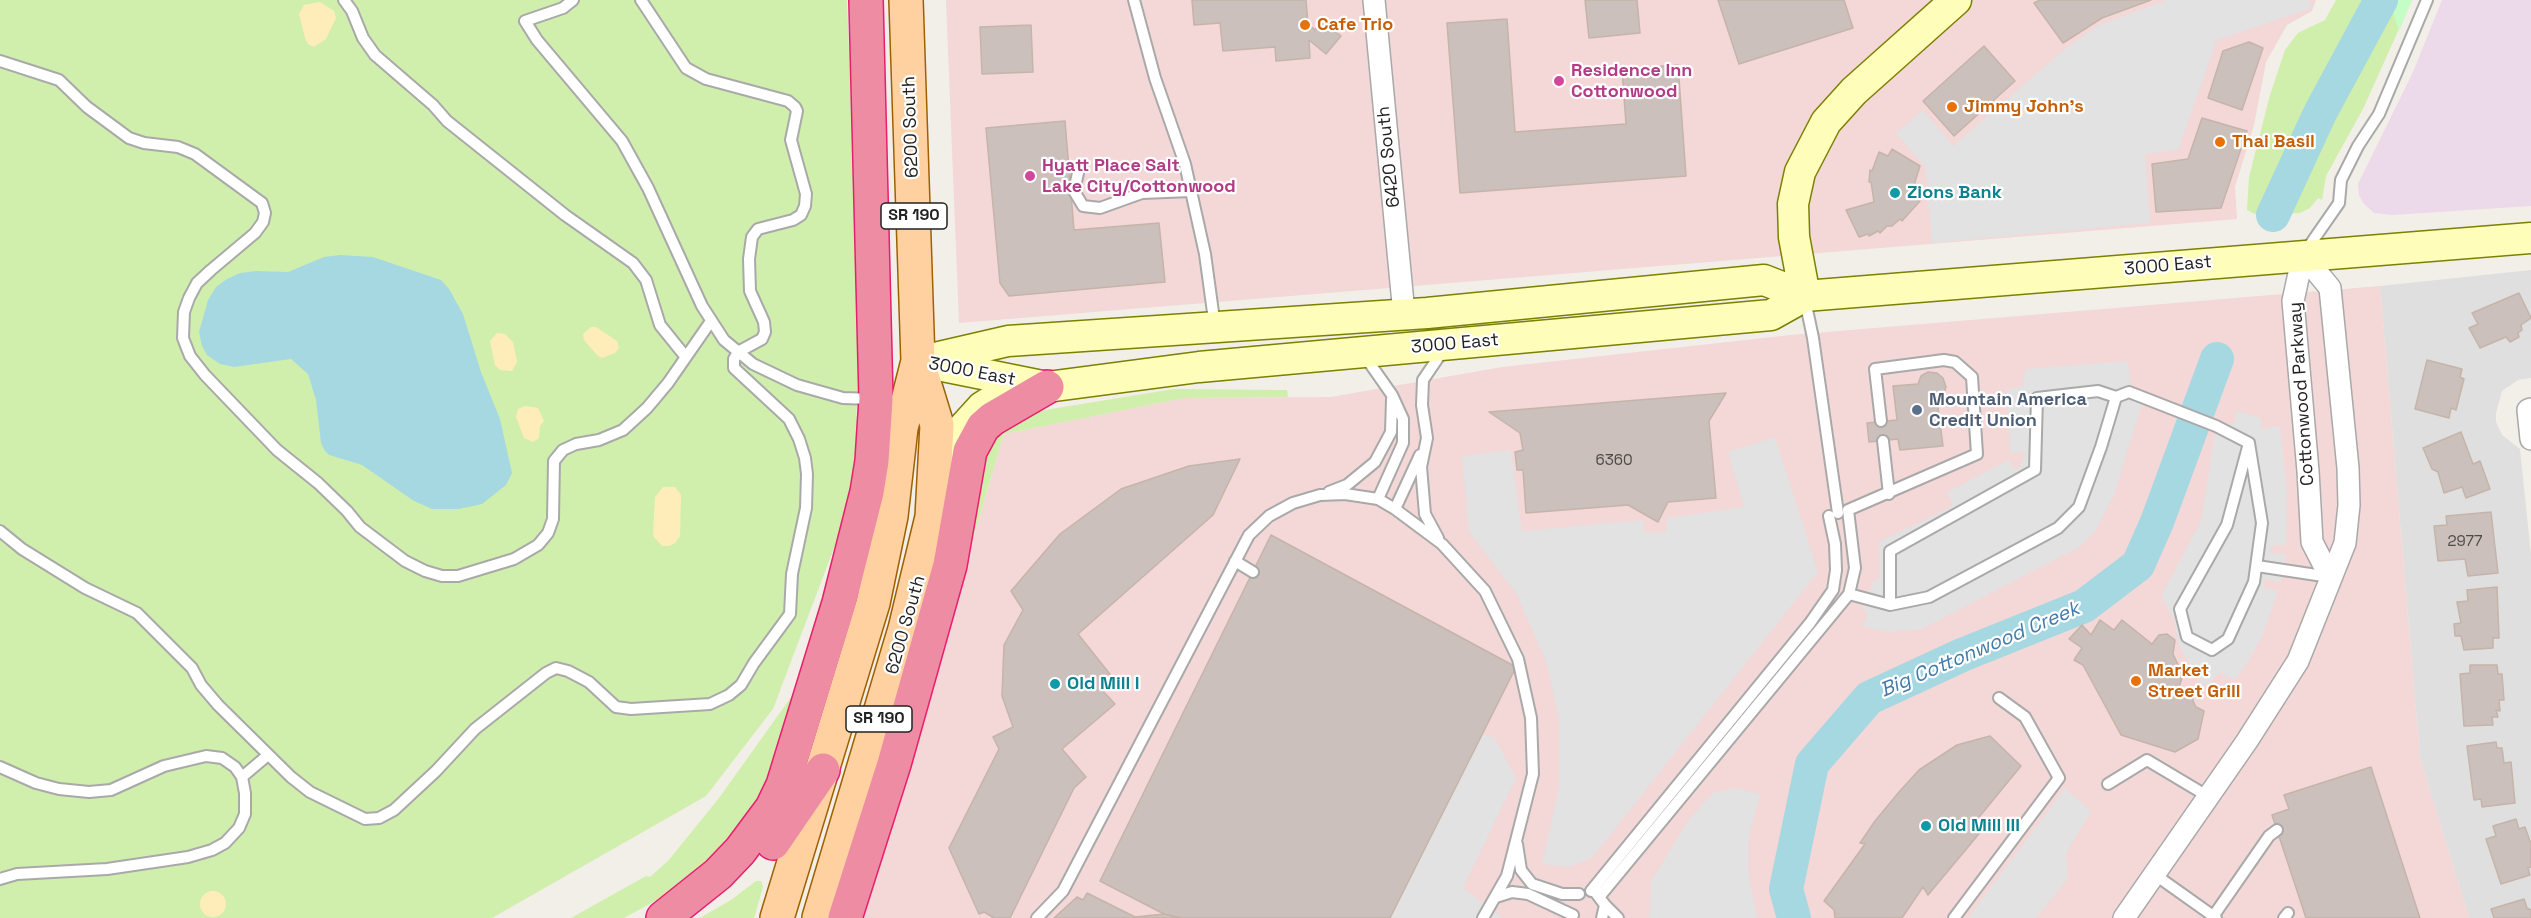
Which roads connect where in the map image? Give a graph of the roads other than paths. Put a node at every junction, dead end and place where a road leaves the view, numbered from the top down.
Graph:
1 (344, 0) edge
2 (573, 0) edge
3 (641, 0) edge
4 (866, 0) edge
5 (906, 0) edge
6 (1134, 0) edge
7 (1374, 0) edge
8 (1956, 0) edge
9 (2427, 0) edge
10 (0, 61) edge
11 (1078, 173) dead end
12 (1191, 190) junction
13 (2531, 238) edge
14 (2303, 255) junction
15 (1805, 297) junction
16 (1404, 314) junction
17 (711, 321) junction
18 (1215, 327) junction
19 (1447, 345) junction
20 (738, 352) junction
21 (1362, 353) junction
22 (685, 356) junction
23 (918, 362) junction
24 (1047, 387) junction
25 (1392, 395) junction
26 (2116, 397) junction
27 (876, 399) junction
28 (2530, 409) edge
29 (1881, 421) dead end
30 (1427, 438) junction
31 (2531, 439) edge
32 (1883, 441) dead end
33 (2249, 443) junction
34 (1889, 494) junction
35 (1320, 495) junction
36 (1378, 500) junction
37 (1395, 509) junction
38 (1838, 513) junction
39 (933, 517) junction
40 (0, 531) edge
41 (1442, 544) junction
42 (1235, 561) junction
43 (2257, 566) junction
44 (1253, 572) dead end
45 (2330, 577) junction
46 (1849, 594) junction
47 (1890, 605) junction
48 (1999, 698) dead end
49 (268, 755) junction
50 (0, 767) edge
51 (823, 770) junction
52 (242, 777) junction
53 (2108, 784) dead end
54 (2209, 797) junction
55 (2277, 830) dead end
56 (1516, 839) junction
57 (2154, 874) junction
58 (0, 879) edge
59 (1594, 896) junction
60 (1496, 897) junction
61 (1574, 916) edge
62 (2214, 917) edge
63 (663, 918) edge
64 (673, 918) edge
65 (777, 918) edge
66 (819, 918) edge
67 (845, 918) edge
68 (1037, 918) edge
69 (1483, 918) edge
70 (1602, 918) edge
71 (1618, 918) edge
72 (1954, 918) edge
73 (2124, 918) edge

1 - 22 lane
2 - 17 lane
3 - 20 lane
4 - 27 highway
5 - 23 main road, 6200 South / SR 190
6 - 12 lane
7 - 16 street, 6420 South
8 - 15 main road
9 - 14 lane
10 - 22 lane
11 - 12 lane
12 - 18 lane
13 - 14 main road, 3000 East
14 - 15 main road, 3000 East
14 - 45 street, Cottonwood Parkway
14 - 45 street, Cottonwood Parkway
15 - 16 main road, 3000 East
15 - 19 main road, 3000 East
15 - 38 lane
16 - 18 main road, 3000 East
17 - 20 lane
17 - 22 lane
18 - 23 main road, 3000 East
19 - 21 main road, 3000 East
19 - 30 lane
20 - 27 lane
20 - 49 lane
21 - 24 main road, 3000 East
21 - 25 lane
23 - 24 main road, 3000 East
23 - 39 main road, 6200 South / SR 190
23 - 51 main road, 6200 South / SR 190
24 - 39 main road
24 - 67 highway
25 - 35 lane
25 - 36 lane
26 - 33 lane
26 - 47 lane
26 - 47 lane
27 - 63 highway
28 - 31 street
29 - 34 lane
30 - 37 lane
30 - 41 lane
32 - 34 lane
33 - 43 lane
33 - 43 lane
34 - 38 lane
35 - 36 lane
35 - 42 lane
36 - 37 lane
37 - 41 lane
38 - 46 lane
38 - 59 lane
39 - 66 main road, 6200 South / SR 190
40 - 49 lane
41 - 56 lane
42 - 44 lane
42 - 68 lane
43 - 45 lane
45 - 54 street, Cottonwood Parkway
46 - 47 lane
46 - 59 lane
48 - 72 lane
49 - 52 lane
50 - 52 lane
51 - 64 highway
51 - 65 main road, 6200 South / SR 190
52 - 58 lane
53 - 54 lane
54 - 57 street, Cottonwood Parkway
55 - 62 lane
56 - 59 lane
56 - 60 lane
57 - 62 lane
57 - 73 street, Cottonwood Parkway
59 - 61 lane
59 - 70 lane
59 - 71 lane
60 - 61 lane
60 - 69 lane

